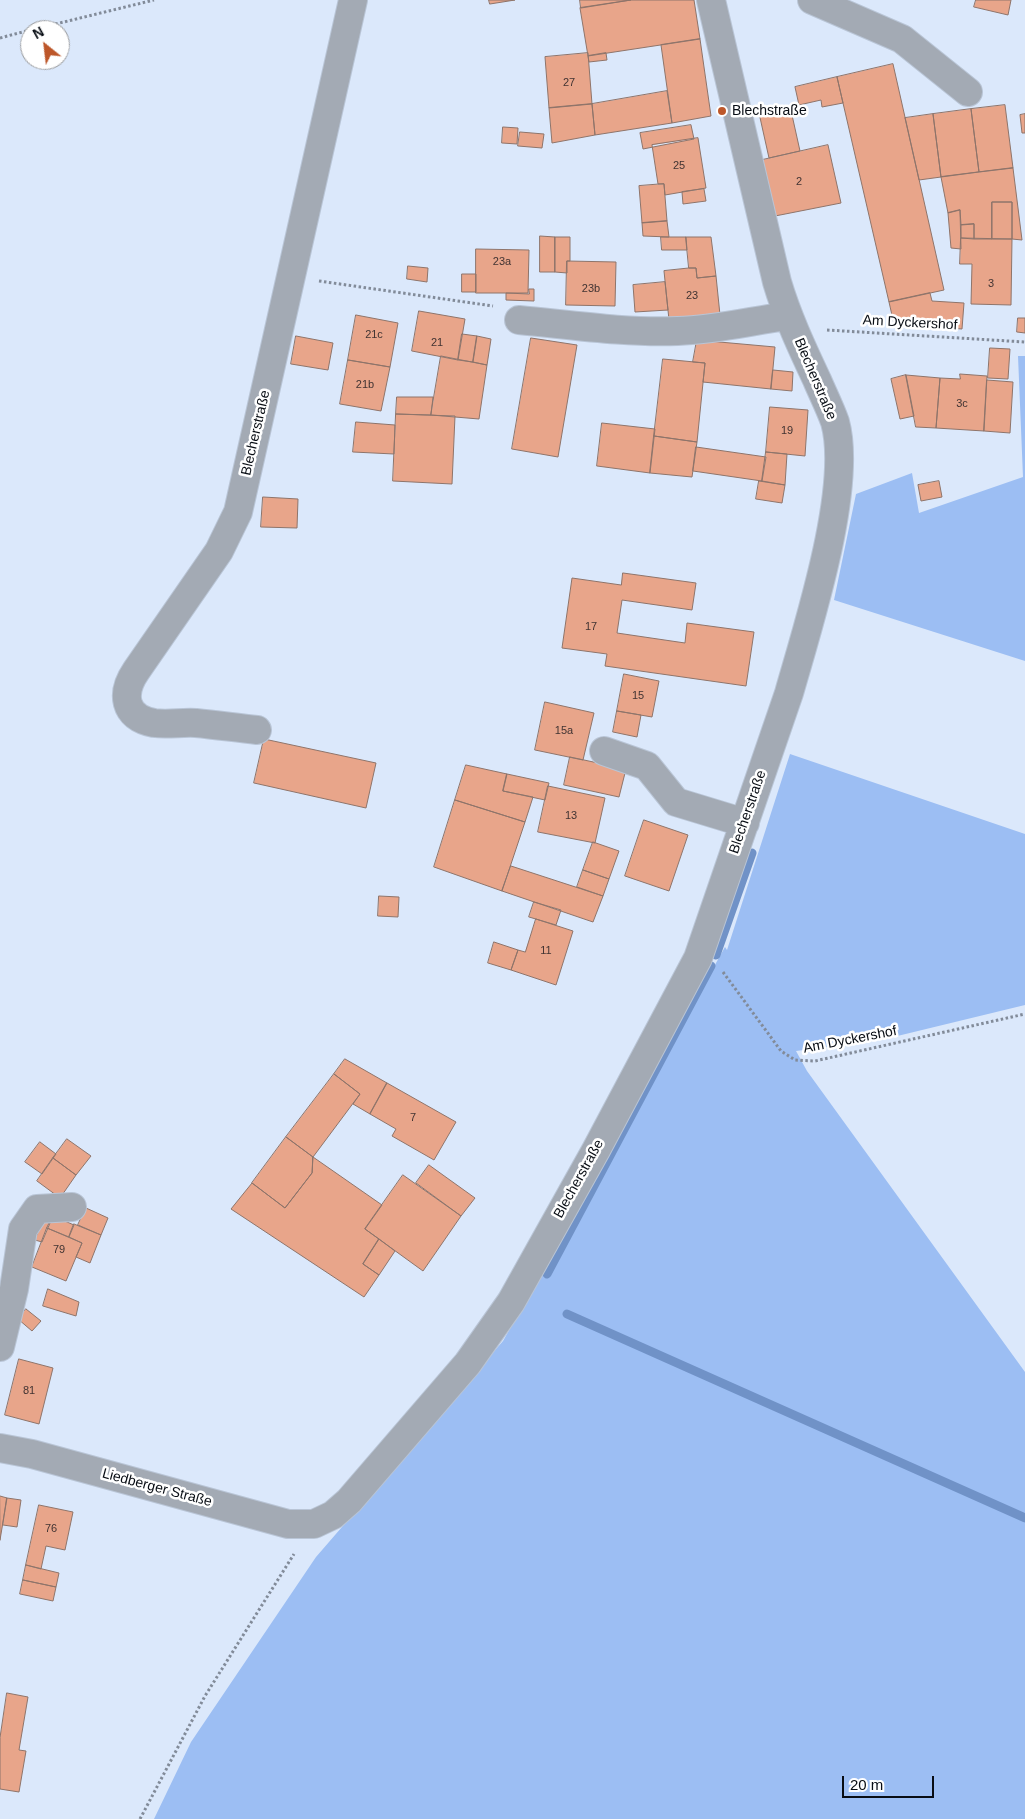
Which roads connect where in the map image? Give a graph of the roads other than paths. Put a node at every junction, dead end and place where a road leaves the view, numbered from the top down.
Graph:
1 (353, 0) edge
2 (710, 0) edge
3 (812, 0) edge
4 (968, 92) dead end
5 (519, 320) road end
6 (791, 323) junction
7 (257, 730) dead end
8 (604, 750) dead end
9 (745, 823) junction
10 (72, 1207) dead end
11 (0, 1348) edge
12 (0, 1448) edge
13 (314, 1524) joint

1 - 7 street, Blecherstraße
2 - 6 street, Blecherstraße
3 - 4 street
5 - 6 street
6 - 9 street, Blecherstraße
8 - 9 street
9 - 13 street, Blecherstraße
10 - 11 street
12 - 13 street, Liedberger Straße

